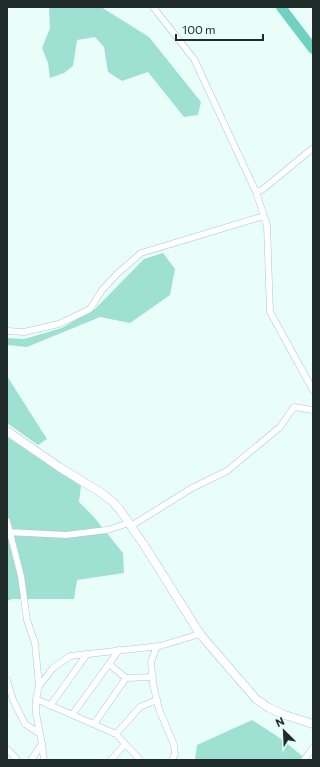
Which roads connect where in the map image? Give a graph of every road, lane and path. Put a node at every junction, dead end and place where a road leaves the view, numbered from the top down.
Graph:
1 (153, 7) edge
2 (313, 148) edge
3 (256, 192) junction
4 (264, 216) junction
5 (7, 331) edge
6 (313, 390) edge
7 (313, 410) edge
8 (7, 431) edge
9 (7, 521) edge
10 (130, 524) junction
11 (8, 531) edge
12 (200, 634) junction
13 (157, 646) junction
14 (119, 650) junction
15 (87, 654) junction
16 (109, 664) junction
17 (153, 677) junction
18 (126, 678) junction
19 (7, 680) edge
20 (39, 686) junction
21 (36, 699) junction
22 (157, 700) junction
23 (50, 706) junction
24 (72, 715) junction
25 (94, 724) junction
26 (313, 724) edge
27 (39, 733) junction
28 (116, 734) junction
29 (42, 744) junction
30 (125, 744) junction
31 (313, 748) edge
32 (7, 749) edge
33 (14, 760) edge
34 (31, 760) edge
35 (44, 760) edge
36 (111, 760) edge
37 (140, 760) edge
38 (172, 760) edge
39 (304, 760) edge

1 - 3 street
2 - 3 street
3 - 4 street
4 - 5 street
4 - 6 street
7 - 10 street
8 - 10 street
9 - 11 street
10 - 11 street
10 - 12 street
11 - 20 street
12 - 13 street
12 - 26 street
13 - 14 street
13 - 17 street
14 - 15 street
14 - 16 street
15 - 20 street
15 - 23 street
16 - 18 street
16 - 24 street
17 - 18 street
17 - 22 street
18 - 25 street
19 - 27 street
20 - 21 street
21 - 23 street
21 - 27 street
22 - 28 street
22 - 38 street
23 - 24 street
24 - 25 street
25 - 28 street
27 - 29 street
28 - 30 street
29 - 34 street
29 - 35 street
30 - 36 street
30 - 37 street
31 - 39 street
32 - 33 street

